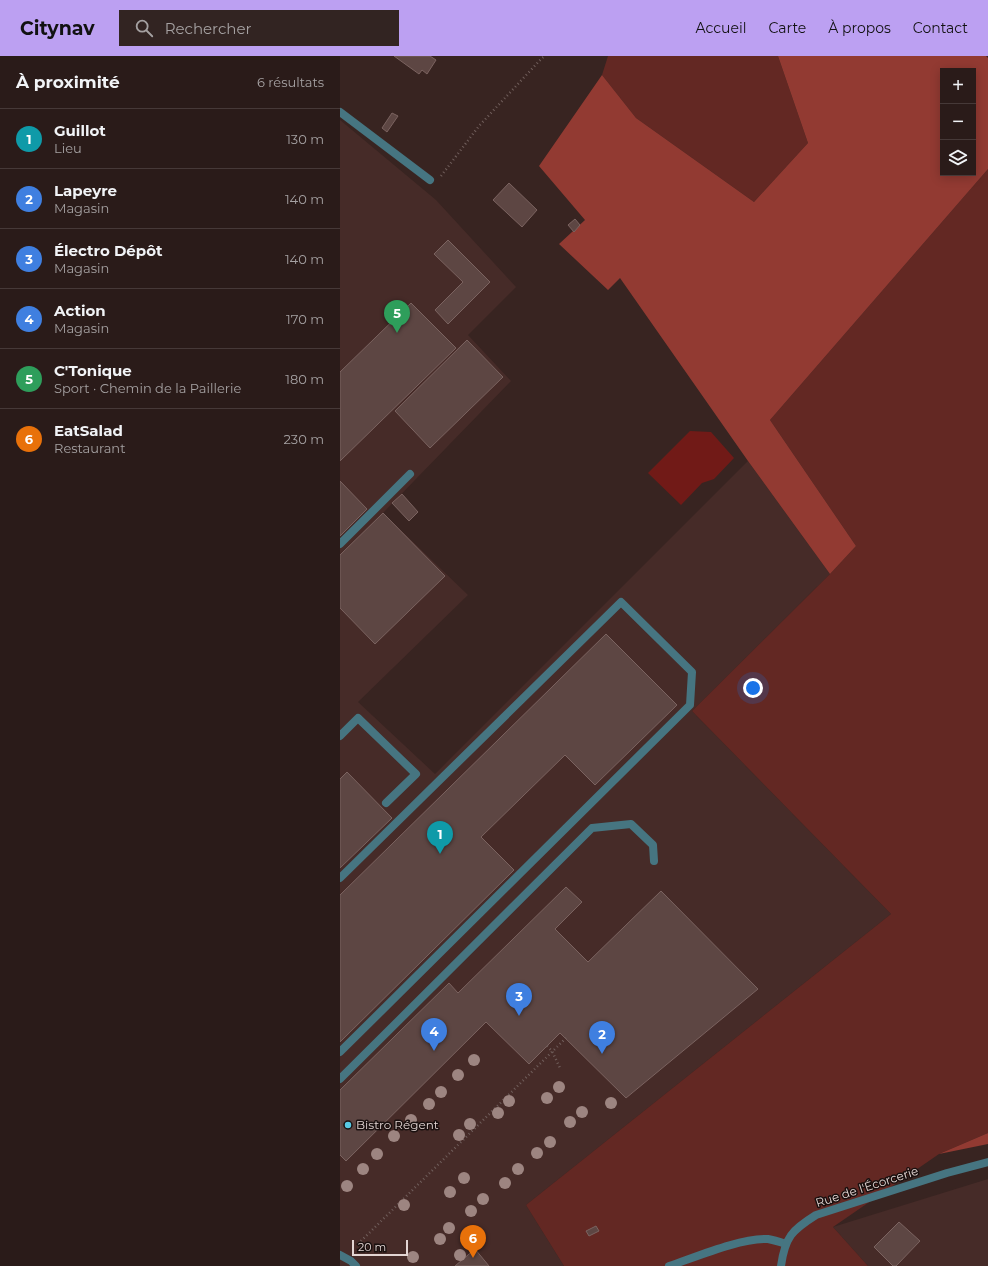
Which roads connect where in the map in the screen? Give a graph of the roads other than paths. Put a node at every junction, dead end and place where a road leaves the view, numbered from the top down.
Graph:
1 (340, 112) edge
2 (430, 180) road end
3 (410, 474) dead end
4 (340, 544) edge
5 (340, 736) edge
6 (386, 803) dead end
7 (654, 861) dead end
8 (340, 878) edge
9 (340, 1052) edge
10 (340, 1078) edge
11 (988, 1162) edge
12 (786, 1244) junction
13 (340, 1255) edge
14 (356, 1266) edge
15 (669, 1266) edge
16 (781, 1266) edge

1 - 2 street
3 - 4 street
5 - 6 street
7 - 10 street
8 - 9 street
11 - 12 street, Rue de l'Écorcerie
12 - 15 street
12 - 16 street, Rue de l'Écorcerie
13 - 14 street

